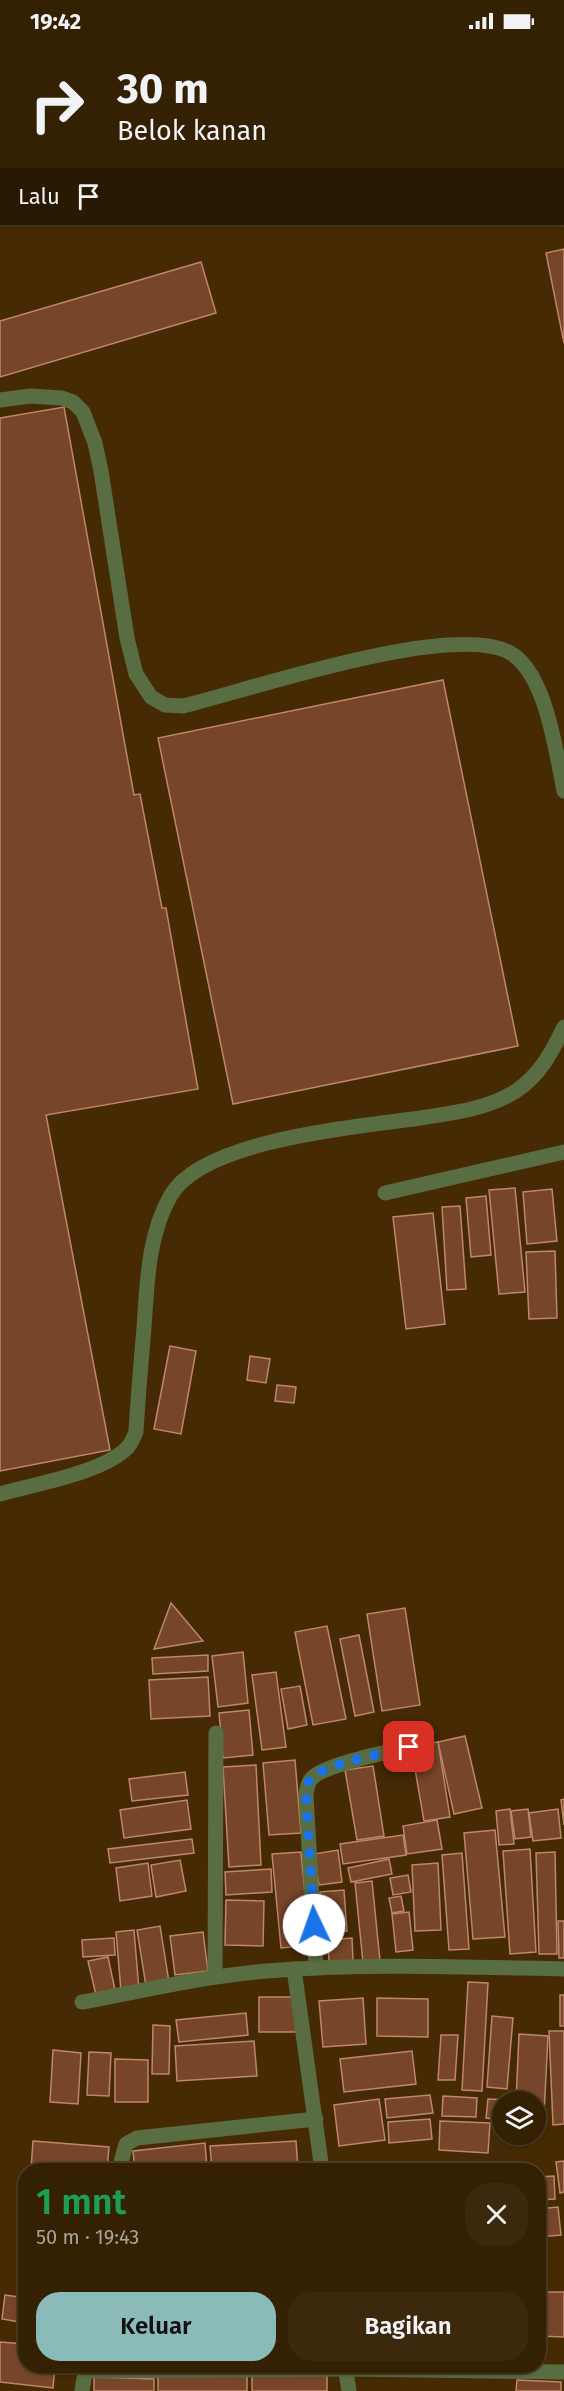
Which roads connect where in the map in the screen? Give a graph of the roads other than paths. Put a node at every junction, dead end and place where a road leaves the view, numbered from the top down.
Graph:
1 (0, 400) edge
2 (564, 791) edge
3 (564, 1027) edge
4 (564, 1152) edge
5 (385, 1193) dead end
6 (0, 1494) edge
7 (216, 1733) dead end
8 (409, 1747) dead end
9 (316, 1968) junction
10 (294, 1969) junction
11 (564, 1969) edge
12 (215, 1977) junction
13 (82, 2002) dead end
14 (316, 2119) junction
15 (121, 2163) edge
16 (321, 2163) edge
17 (546, 2372) edge
18 (564, 2372) edge
19 (85, 2373) edge
20 (346, 2373) edge
21 (82, 2391) edge
22 (349, 2391) edge

1 - 2 street
3 - 6 street
4 - 5 street
7 - 12 street
8 - 9 street
9 - 10 street
9 - 11 street
10 - 12 street
10 - 14 street
12 - 13 street
14 - 15 street
14 - 16 street
17 - 18 street
19 - 21 street
20 - 22 street

